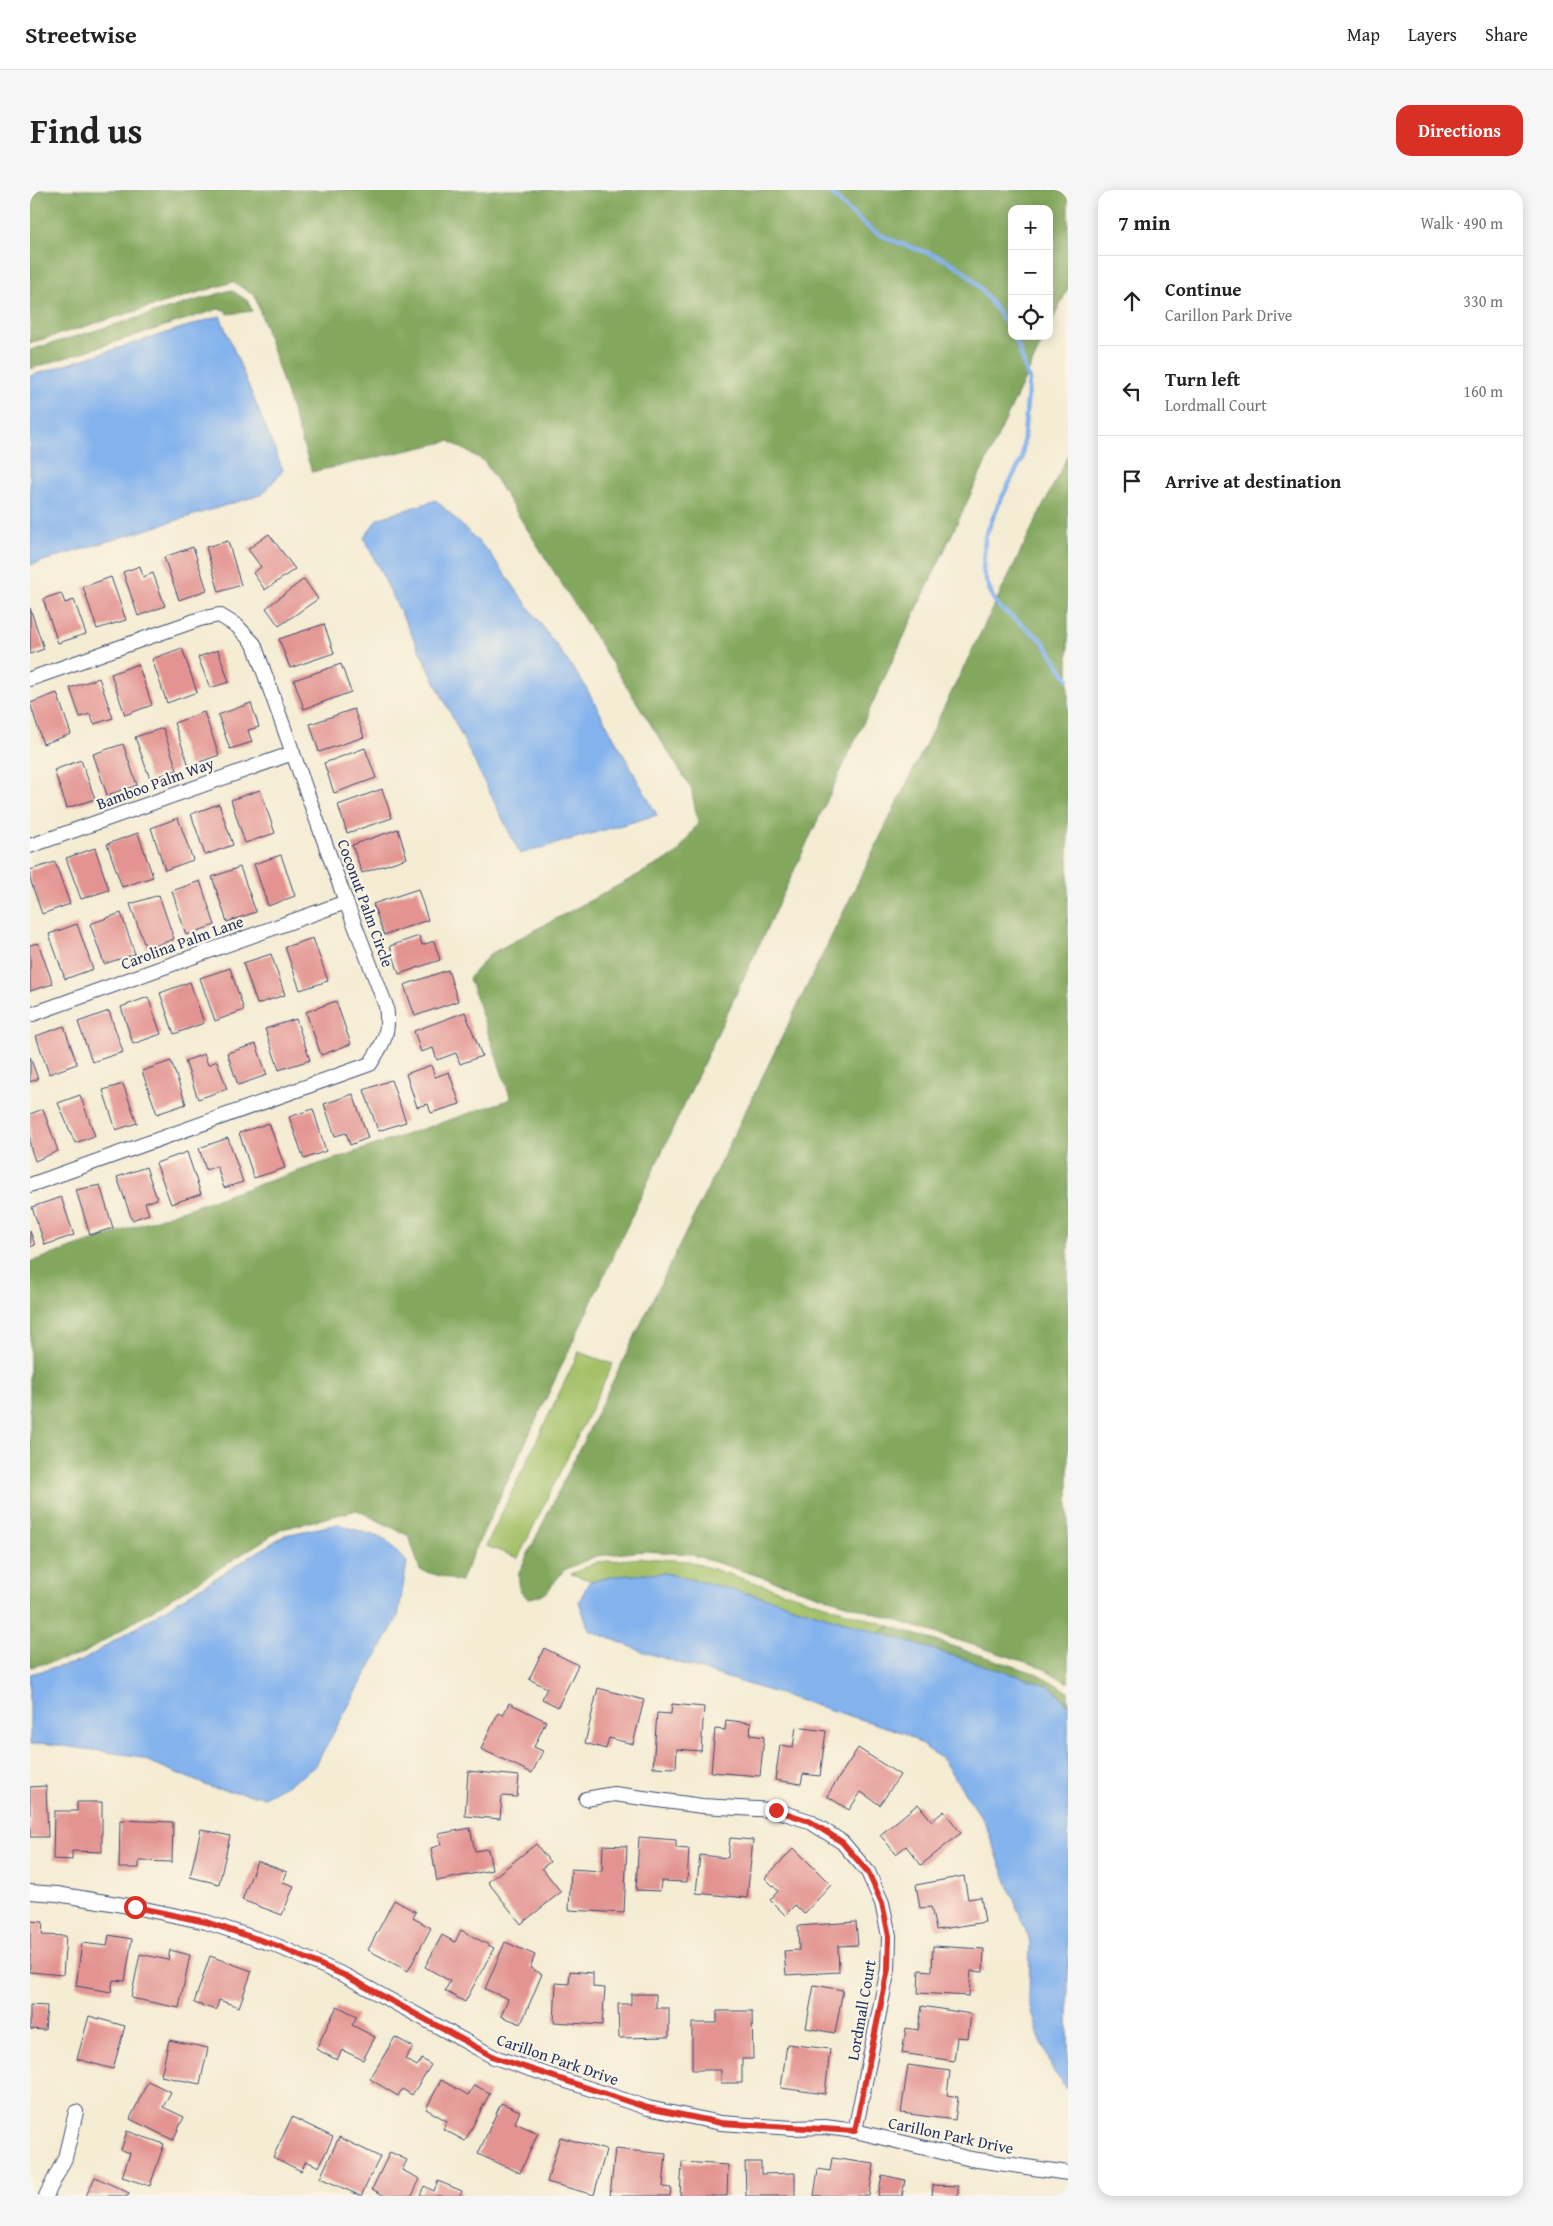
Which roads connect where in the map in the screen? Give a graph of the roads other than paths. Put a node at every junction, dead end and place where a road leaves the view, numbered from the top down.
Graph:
1 (30, 679) edge
2 (293, 752) junction
3 (30, 846) edge
4 (346, 902) junction
5 (30, 1015) edge
6 (30, 1185) edge
7 (586, 1799) dead end
8 (30, 1892) edge
9 (76, 2112) dead end
10 (855, 2131) junction
11 (1068, 2173) edge
12 (46, 2196) edge

1 - 2 street, Coconut Palm Circle
2 - 3 street, Bamboo Palm Way
2 - 4 street, Coconut Palm Circle
4 - 5 street, Carolina Palm Lane
4 - 6 street, Coconut Palm Circle
7 - 10 street, Lordmall Court
8 - 10 street, Carillon Park Drive
9 - 12 street
10 - 11 street, Carillon Park Drive

